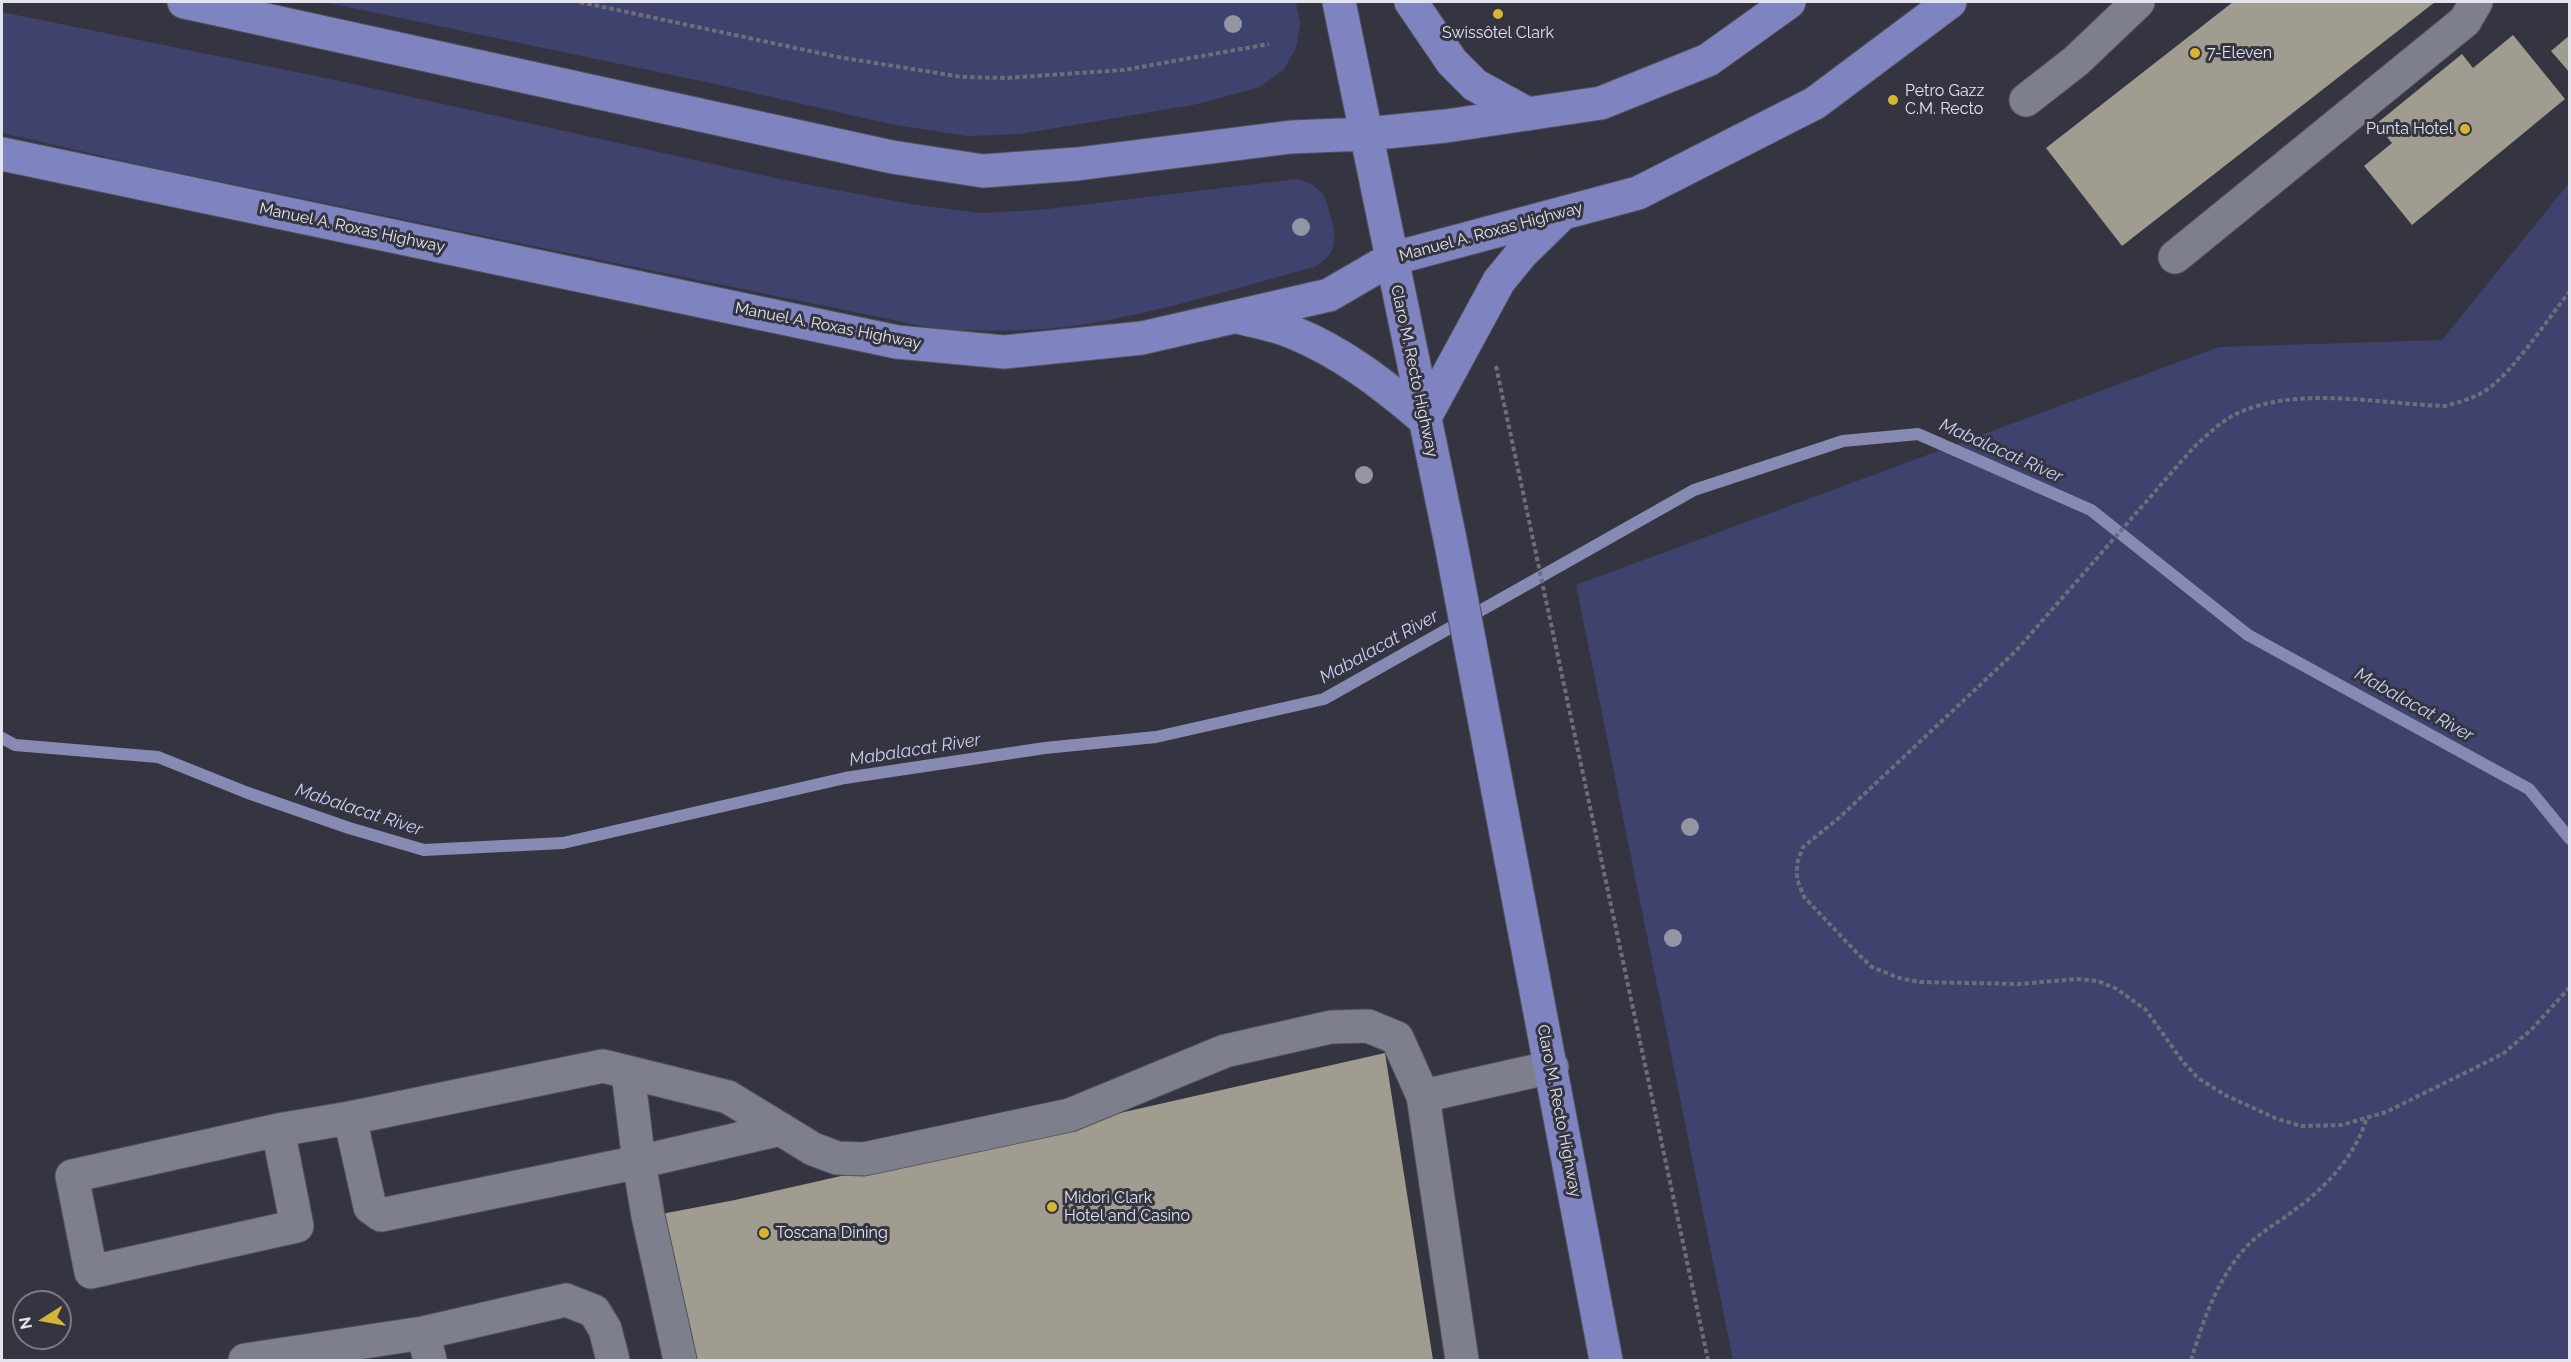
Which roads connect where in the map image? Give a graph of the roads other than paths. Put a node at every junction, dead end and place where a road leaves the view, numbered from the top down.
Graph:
1 (184, 2) edge
2 (1339, 2) edge
3 (1411, 2) edge
4 (1789, 2) edge
5 (1950, 2) edge
6 (2138, 2) edge
7 (2476, 2) edge
8 (2026, 100) dead end
9 (1528, 114) junction
10 (1366, 134) junction
11 (2, 154) edge
12 (1564, 213) junction
13 (2175, 257) dead end
14 (1391, 259) junction
15 (1236, 316) junction
16 (1424, 419) junction
17 (1552, 1067) junction
18 (628, 1073) junction
19 (1423, 1096) junction
20 (350, 1118) junction
21 (781, 1129) junction
22 (278, 1130) junction
23 (639, 1162) junction
24 (427, 1347) edge
25 (245, 1360) edge
26 (613, 1360) edge
27 (680, 1360) edge
28 (1462, 1360) edge
29 (1606, 1360) edge

1 - 10 main road
2 - 10 main road, Claro M. Recto Highway
3 - 9 main road
4 - 9 main road
5 - 12 main road, Manuel A. Roxas Highway
6 - 8 lane
7 - 13 lane
9 - 10 main road
10 - 14 main road, Claro M. Recto Highway
11 - 15 main road, Manuel A. Roxas Highway
12 - 14 main road, Manuel A. Roxas Highway
12 - 16 main road
14 - 15 main road, Manuel A. Roxas Highway
14 - 16 main road, Claro M. Recto Highway
15 - 16 main road
16 - 17 main road, Claro M. Recto Highway
17 - 19 lane
17 - 29 main road, Claro M. Recto Highway
18 - 20 lane
18 - 21 lane
18 - 23 lane
19 - 21 lane
19 - 28 lane
20 - 22 lane
20 - 23 lane
21 - 23 lane
22 - 22 lane
23 - 27 lane
24 - 25 lane
24 - 26 lane

